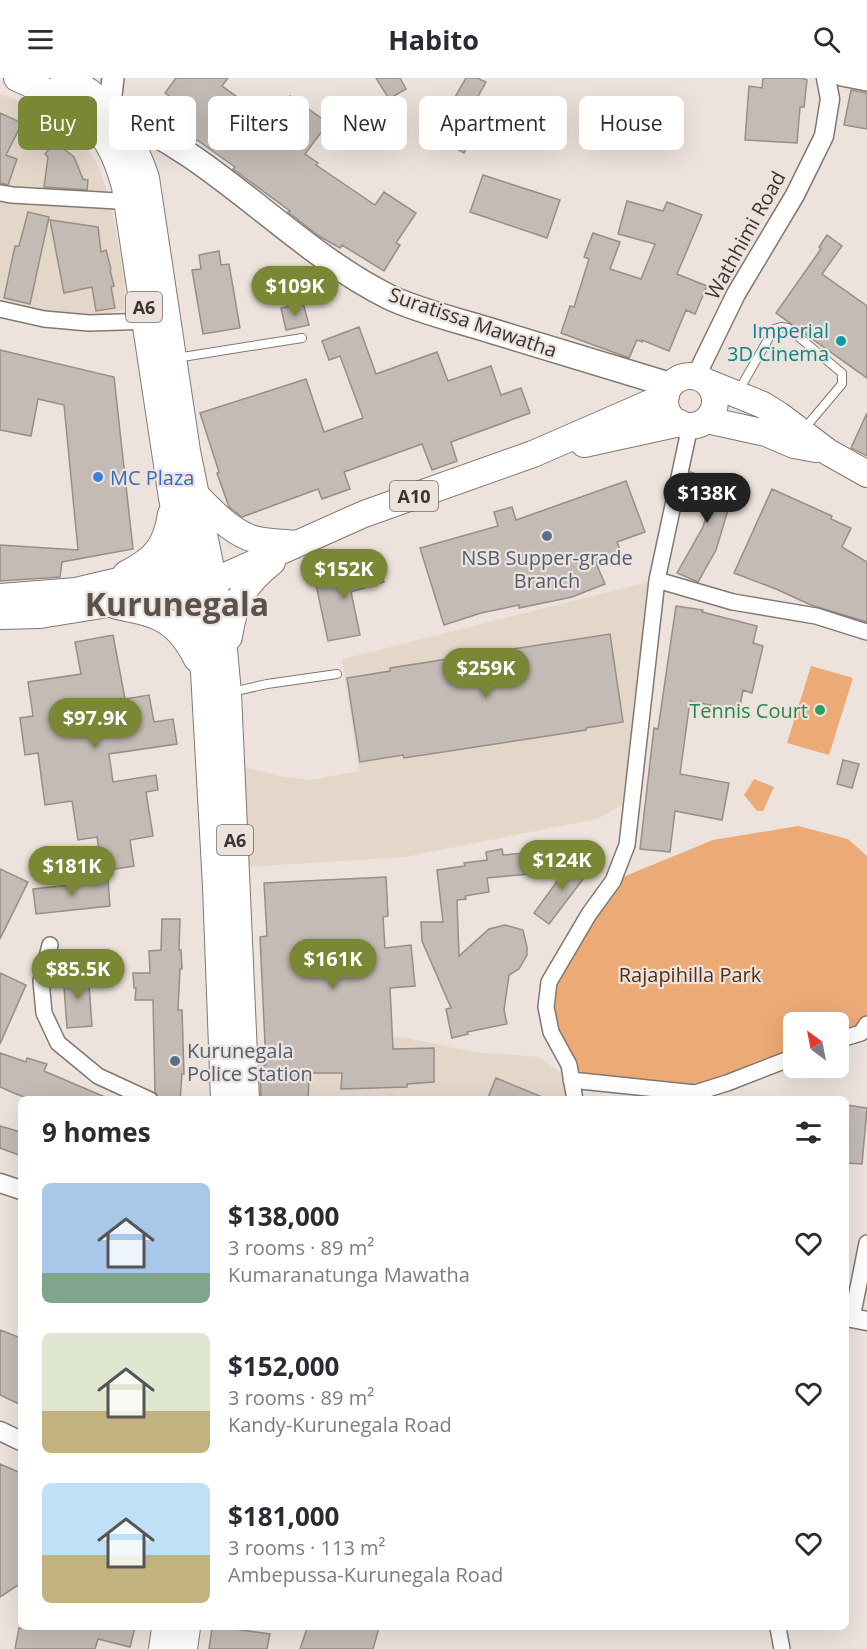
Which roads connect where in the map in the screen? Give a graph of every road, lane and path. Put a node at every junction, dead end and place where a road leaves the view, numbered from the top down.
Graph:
1 (17, 78) edge
2 (64, 78) edge
3 (112, 78) edge
4 (826, 78) edge
5 (841, 78) edge
6 (867, 83) edge
7 (110, 96) edge
8 (109, 112) edge
9 (135, 150) edge
10 (183, 150) edge
11 (0, 193) edge
12 (139, 202) junction
13 (0, 309) edge
14 (157, 321) junction
15 (302, 338) dead end
16 (174, 358) junction
17 (702, 380) junction
18 (668, 391) junction
19 (737, 394) junction
20 (692, 423) junction
21 (801, 433) junction
22 (828, 452) junction
23 (533, 454) junction
24 (867, 474) edge
25 (183, 496) junction
26 (296, 544) junction
27 (212, 570) junction
28 (186, 576) junction
29 (657, 580) junction
30 (105, 595) junction
31 (0, 597) edge
32 (0, 616) edge
33 (867, 632) edge
34 (215, 669) junction
35 (337, 674) dead end
36 (228, 693) junction
37 (50, 945) dead end
38 (865, 1031) edge
39 (849, 1036) edge
40 (783, 1061) edge
41 (572, 1080) junction
42 (141, 1096) edge
43 (224, 1096) edge
44 (246, 1096) edge
45 (574, 1096) edge
46 (0, 1183) edge
47 (18, 1189) edge
48 (867, 1243) edge
49 (855, 1319) edge
50 (0, 1431) edge
51 (18, 1440) edge
52 (165, 1630) edge
53 (188, 1630) edge
54 (778, 1630) edge
55 (162, 1649) edge
56 (184, 1649) edge
57 (782, 1649) edge

1 - 12 highway, A6
2 - 8 highway, A6
3 - 7 main road
4 - 17 street, Wathhimi Road
5 - 6 street
9 - 12 highway, A6
10 - 18 main road, Suratissa Mawatha
11 - 12 street
12 - 14 highway, A6
13 - 14 street
14 - 16 highway, A6
14 - 25 highway, A6
15 - 16 lane
16 - 25 highway, A6
17 - 18 highway
17 - 19 highway, A10
17 - 20 highway
18 - 20 highway
18 - 23 highway, A10
19 - 21 highway, A10
19 - 21 lane
20 - 22 highway, A10
20 - 23 highway, A10
20 - 29 street
21 - 22 highway, A10
22 - 24 highway, A10
23 - 26 highway, A10
25 - 26 highway
25 - 27 highway, A6
25 - 28 highway, A6
25 - 30 highway
26 - 27 highway, A10
26 - 34 highway
27 - 28 highway, A10
27 - 34 highway, A6
28 - 30 highway, A10
28 - 34 highway, A6
29 - 33 street
29 - 41 street
30 - 31 highway, A10
30 - 32 highway, A10
30 - 34 highway
34 - 36 highway, A6
34 - 43 highway, A6
35 - 36 lane
36 - 44 highway, A6
37 - 42 street
38 - 39 street
40 - 41 street
41 - 45 street
46 - 47 street
48 - 49 street
50 - 51 street
52 - 55 highway
53 - 56 highway
54 - 57 street

